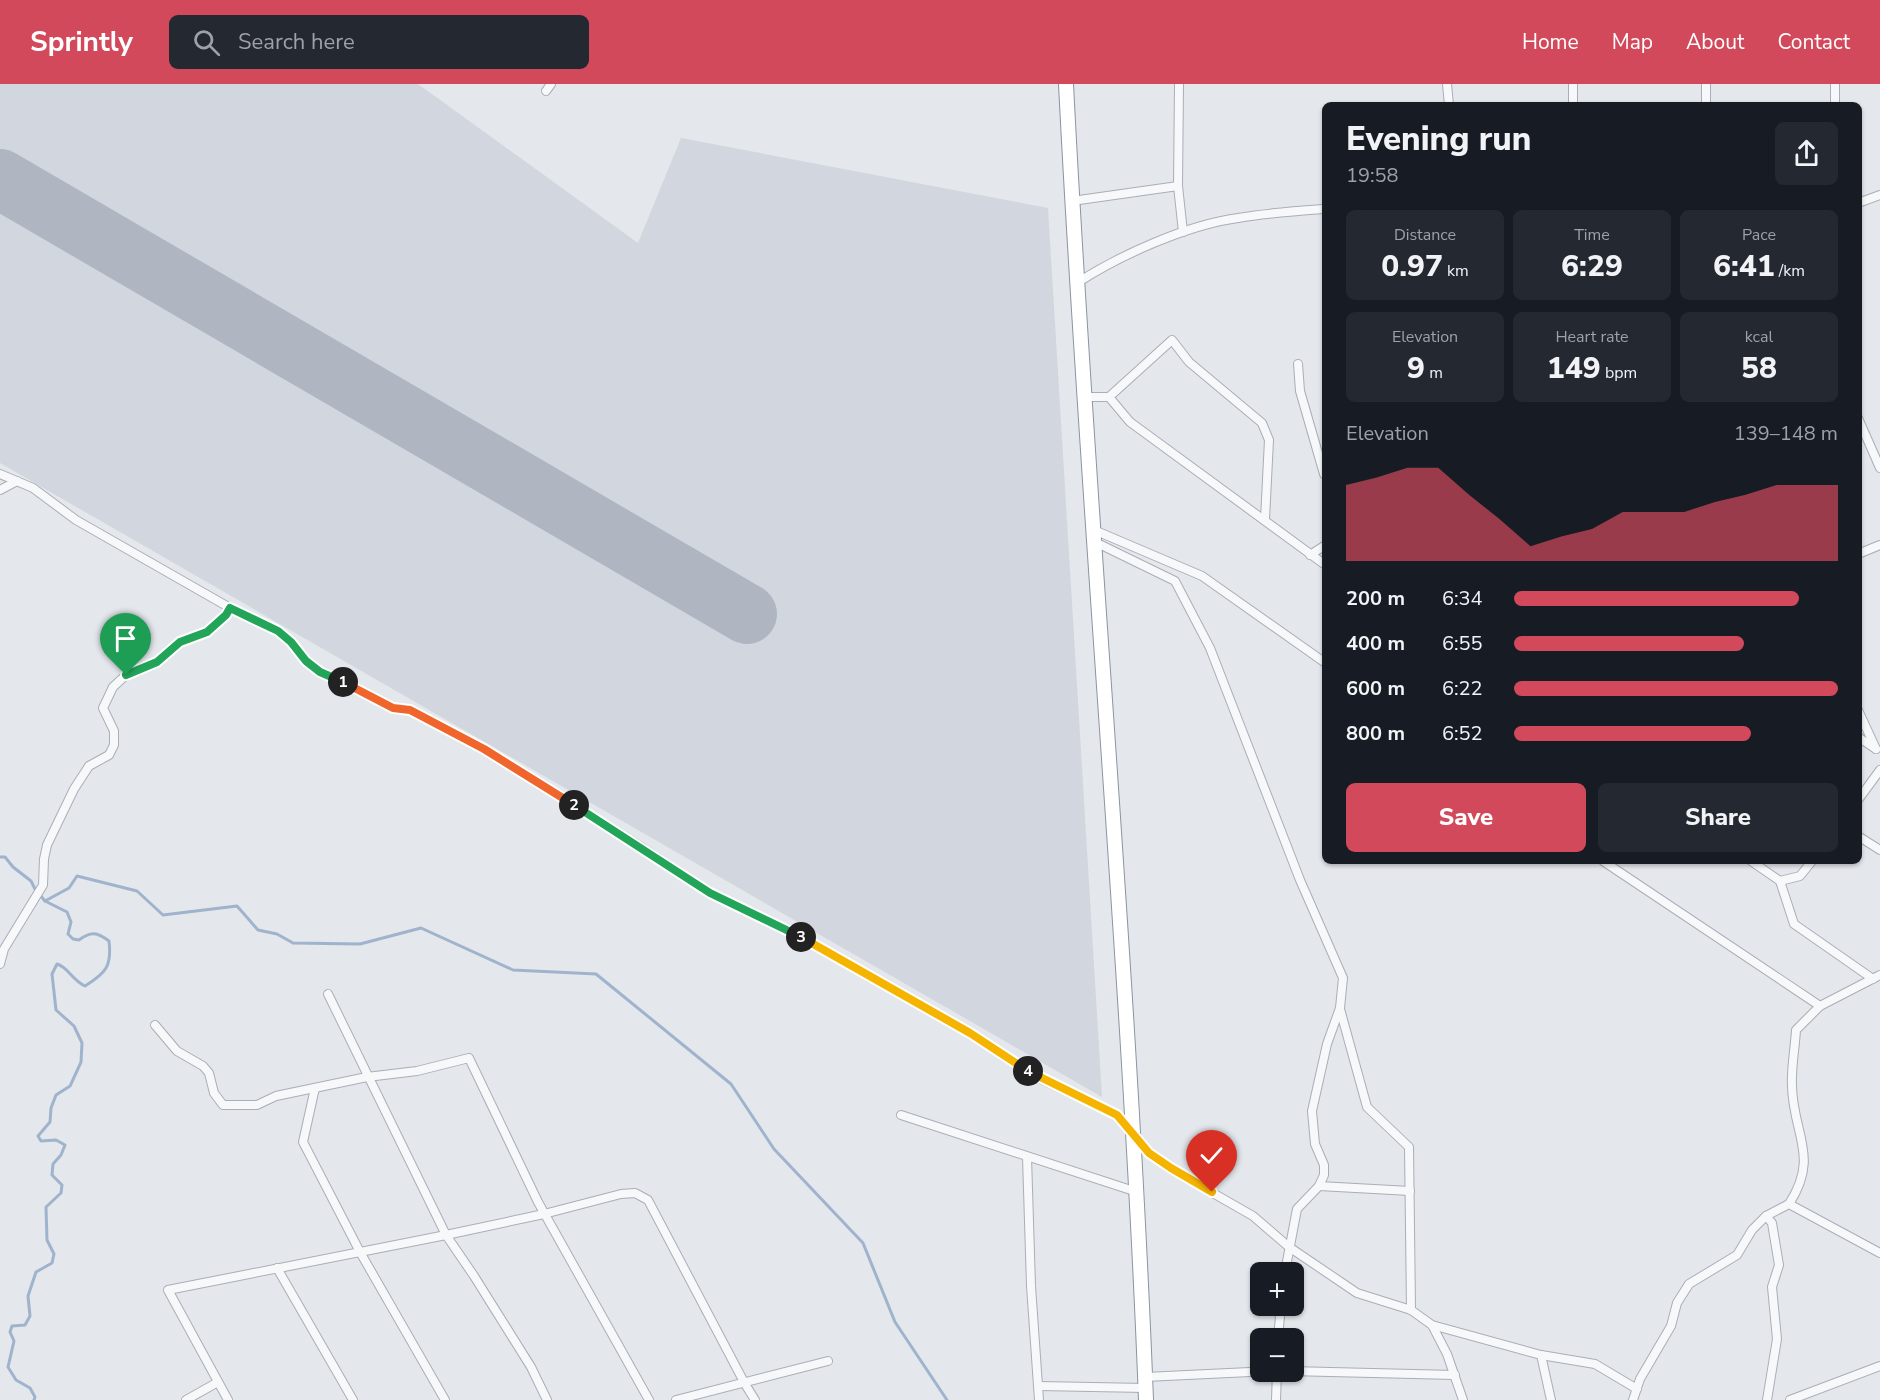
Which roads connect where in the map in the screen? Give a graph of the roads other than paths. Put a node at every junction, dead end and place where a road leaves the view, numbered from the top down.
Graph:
1 (1066, 84) edge
2 (1179, 84) edge
3 (1447, 84) edge
4 (1572, 84) edge
5 (1706, 84) edge
6 (1835, 84) edge
7 (1449, 102) edge
8 (1573, 102) edge
9 (1706, 102) edge
10 (1835, 102) edge
11 (1178, 186) junction
12 (1880, 195) edge
13 (1072, 201) junction
14 (1862, 202) edge
15 (1322, 208) edge
16 (1183, 232) junction
17 (1077, 283) junction
18 (1298, 364) dead end
19 (1085, 397) junction
20 (1109, 398) junction
21 (1862, 427) edge
22 (1322, 467) edge
23 (1880, 468) edge
24 (0, 474) edge
25 (16, 481) junction
26 (0, 490) edge
27 (1265, 519) junction
28 (1094, 536) junction
29 (1880, 545) edge
30 (1322, 547) edge
31 (1862, 552) edge
32 (1310, 555) junction
33 (1322, 563) edge
34 (230, 608) junction
35 (1322, 661) edge
36 (1862, 718) edge
37 (1862, 740) edge
38 (1878, 750) edge
39 (1880, 770) edge
40 (1862, 795) edge
41 (1862, 839) edge
42 (1880, 850) edge
43 (1607, 864) edge
44 (1755, 864) edge
45 (1810, 864) edge
46 (1780, 881) junction
47 (0, 964) edge
48 (1876, 977) edge
49 (328, 994) dead end
50 (1820, 1006) junction
51 (1340, 1008) junction
52 (155, 1024) dead end
53 (367, 1077) junction
54 (315, 1088) junction
55 (901, 1115) dead end
56 (1134, 1138) junction
57 (1027, 1157) junction
58 (1319, 1186) junction
59 (1410, 1191) junction
60 (1137, 1192) junction
61 (1789, 1204) junction
62 (544, 1214) junction
63 (1766, 1216) junction
64 (446, 1235) junction
65 (1289, 1247) junction
66 (360, 1252) junction
67 (1880, 1253) edge
68 (1287, 1262) edge
69 (277, 1268) junction
70 (1411, 1310) junction
71 (1432, 1325) junction
72 (1541, 1354) junction
73 (828, 1361) dead end
74 (1880, 1366) edge
75 (1304, 1371) edge
76 (1250, 1374) edge
77 (1455, 1375) junction
78 (218, 1382) junction
79 (1277, 1382) edge
80 (745, 1384) junction
81 (1039, 1386) junction
82 (1145, 1388) edge
83 (1637, 1389) junction
84 (186, 1400) edge
85 (228, 1400) edge
86 (353, 1400) edge
87 (445, 1400) edge
88 (547, 1400) edge
89 (649, 1400) edge
90 (676, 1400) edge
91 (755, 1400) edge
92 (1039, 1400) edge
93 (1276, 1400) edge
94 (1463, 1400) edge
95 (1551, 1400) edge
96 (1633, 1400) edge
97 (1767, 1400) edge
98 (1790, 1400) edge

1 - 13 highway
2 - 11 street
3 - 7 street
4 - 8 street
5 - 9 street
6 - 10 street
11 - 13 street
11 - 16 street
12 - 14 street
13 - 17 highway
15 - 16 street
16 - 17 street
17 - 19 highway
18 - 22 street
19 - 20 street
19 - 28 highway
20 - 27 street
20 - 27 street
21 - 23 street
24 - 25 street
25 - 26 street
25 - 34 street
27 - 32 street
28 - 35 street
28 - 51 street
28 - 56 highway
29 - 31 street
30 - 32 street
32 - 33 street
34 - 47 street
34 - 56 street
36 - 38 street
37 - 38 street
39 - 40 street
41 - 42 street
43 - 50 street
44 - 46 street
45 - 46 street
46 - 48 street
48 - 50 street
49 - 53 street
50 - 61 street
51 - 58 street
51 - 59 street
52 - 54 street
53 - 54 street
53 - 62 street
53 - 64 street
54 - 66 street
55 - 57 street
56 - 60 highway
56 - 65 street
57 - 60 street
57 - 81 street
58 - 59 street
58 - 65 street
59 - 70 street
60 - 82 highway
61 - 63 street
61 - 67 street
62 - 64 street
62 - 80 street
62 - 89 street
63 - 83 street
63 - 97 street
64 - 66 street
64 - 88 street
65 - 68 street
65 - 70 street
66 - 69 street
66 - 87 street
69 - 78 street
69 - 86 street
70 - 71 street
71 - 72 street
71 - 77 street
72 - 83 street
72 - 95 street
73 - 80 street
74 - 98 street
75 - 77 street
76 - 82 street
77 - 94 street
78 - 84 street
78 - 85 street
79 - 93 street
80 - 90 street
80 - 91 street
81 - 82 street
81 - 92 street
83 - 96 street

